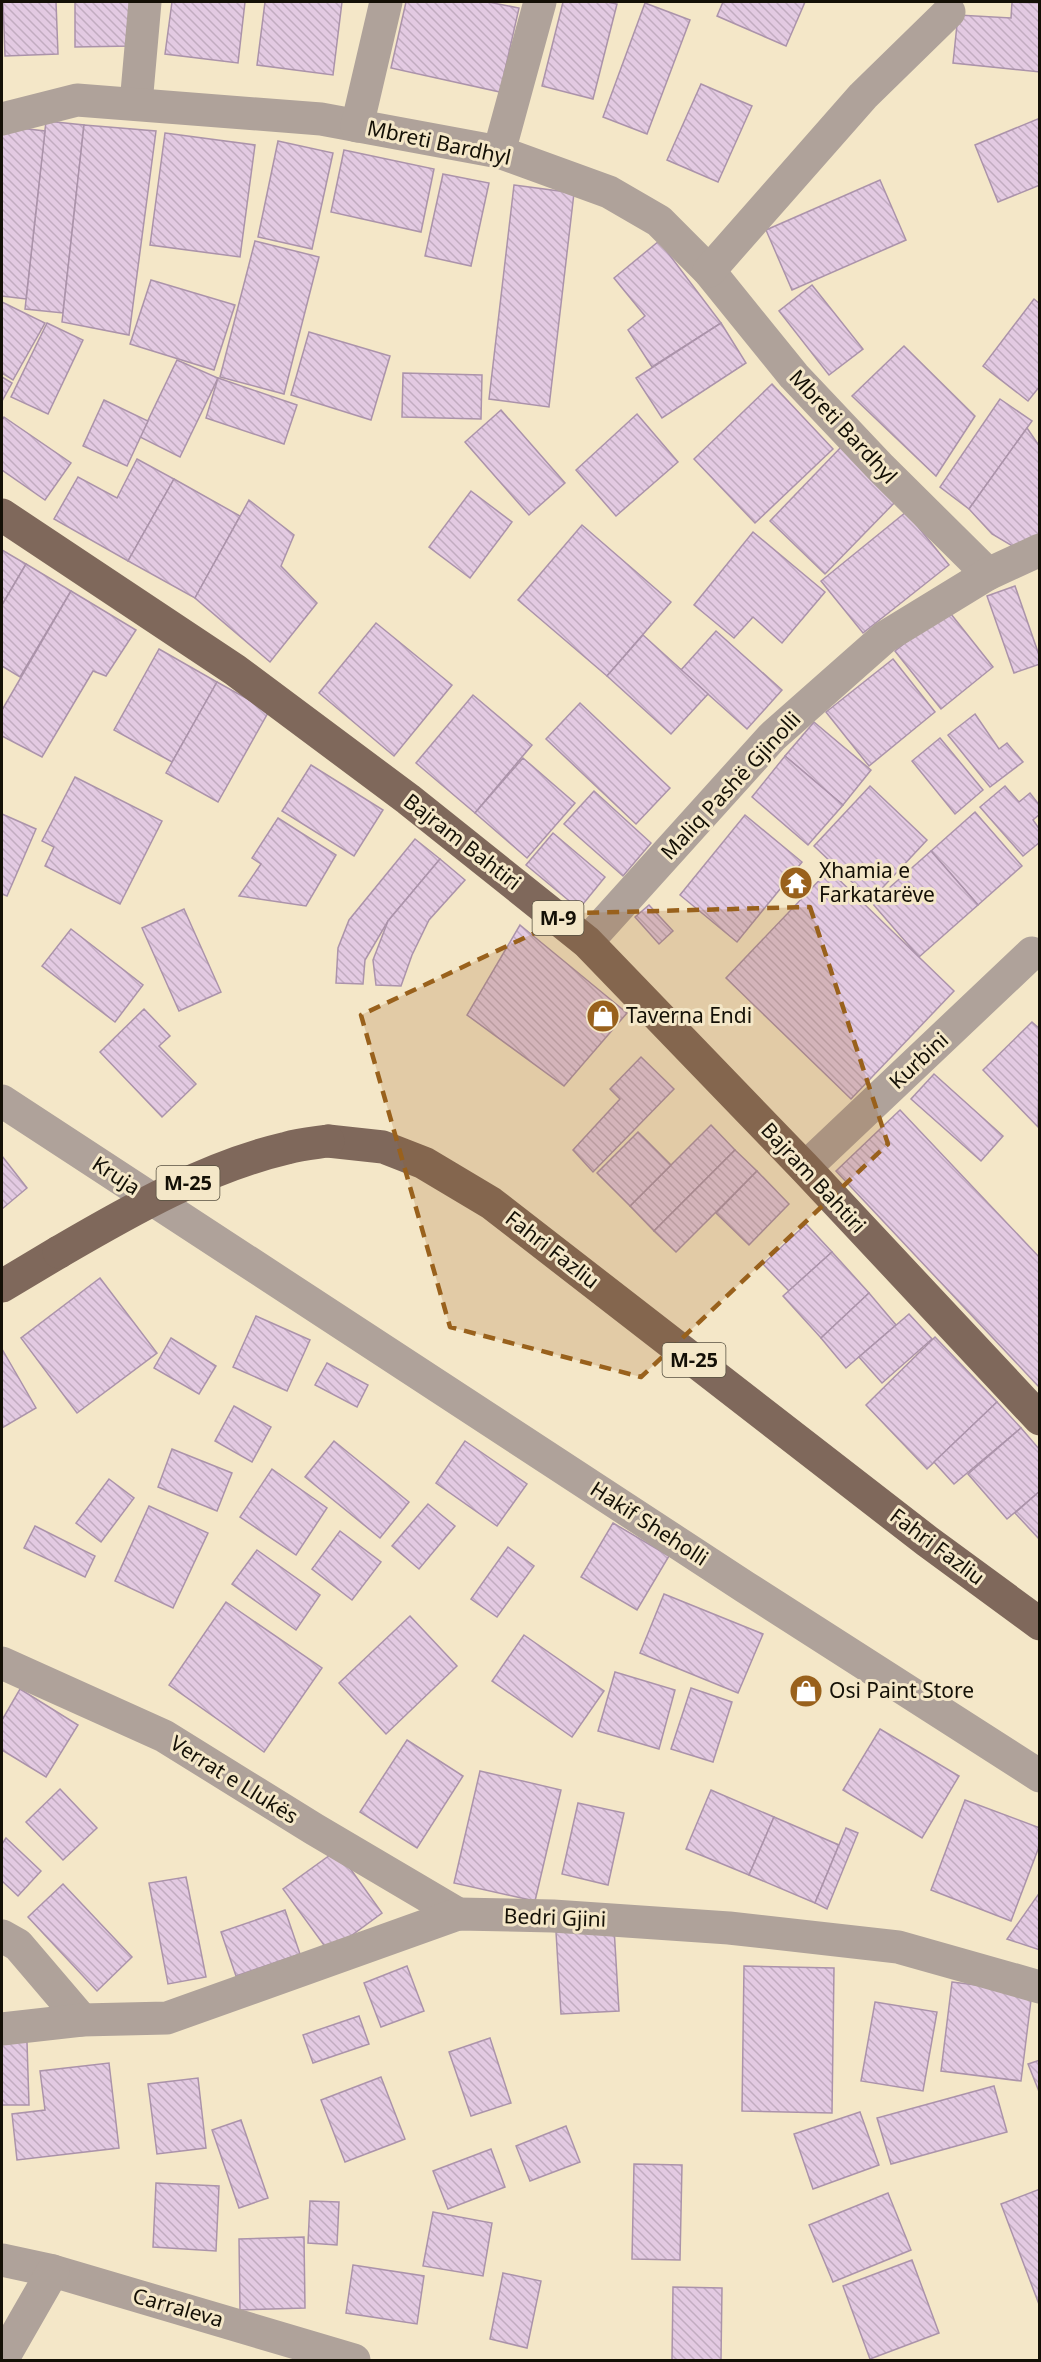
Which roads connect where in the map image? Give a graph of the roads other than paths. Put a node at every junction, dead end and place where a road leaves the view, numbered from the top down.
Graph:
1 (145, 2) edge
2 (386, 2) edge
3 (540, 2) edge
4 (949, 12) dead end
5 (135, 104) junction
6 (2, 119) edge
7 (357, 126) junction
8 (499, 152) junction
9 (709, 271) junction
10 (2, 515) edge
11 (1040, 550) edge
12 (988, 574) junction
13 (587, 942) junction
14 (1032, 953) dead end
15 (2, 1101) edge
16 (805, 1168) junction
17 (261, 1270) joint
18 (2, 1286) edge
19 (1038, 1414) edge
20 (1040, 1624) edge
21 (2, 1663) edge
22 (1040, 1776) edge
23 (458, 1914) junction
24 (2, 1936) edge
25 (1040, 1987) edge
26 (82, 2020) junction
27 (2, 2029) edge
28 (2, 2260) edge
29 (53, 2271) junction
30 (2, 2361) edge
31 (354, 2361) edge

1 - 5 street
2 - 7 street
3 - 8 street
4 - 9 street
5 - 6 street, Mbreti Bardhyl
5 - 7 street, Mbreti Bardhyl
7 - 8 street, Mbreti Bardhyl
8 - 9 street, Mbreti Bardhyl
9 - 12 street, Mbreti Bardhyl
10 - 13 main road, Bajram Bahtiri / M-9
11 - 12 street, Maliq Pashë Gjinolli
12 - 13 street, Maliq Pashë Gjinolli
13 - 16 main road, Bajram Bahtiri / M-9
14 - 16 street, Kurbini
15 - 17 street, Kruja
16 - 19 main road, Bajram Bahtiri / M-9
17 - 22 street, Hakif Sheholli
18 - 20 main road, Fahri Fazliu / M-25, bridge
21 - 23 street, Verrat e Llukës
23 - 25 street, Bedri Gjini
23 - 26 street, Bedri Gjini
24 - 26 street
26 - 27 street, Bedri Gjini
28 - 29 street, Carraleva
29 - 30 street
29 - 31 street, Carraleva

